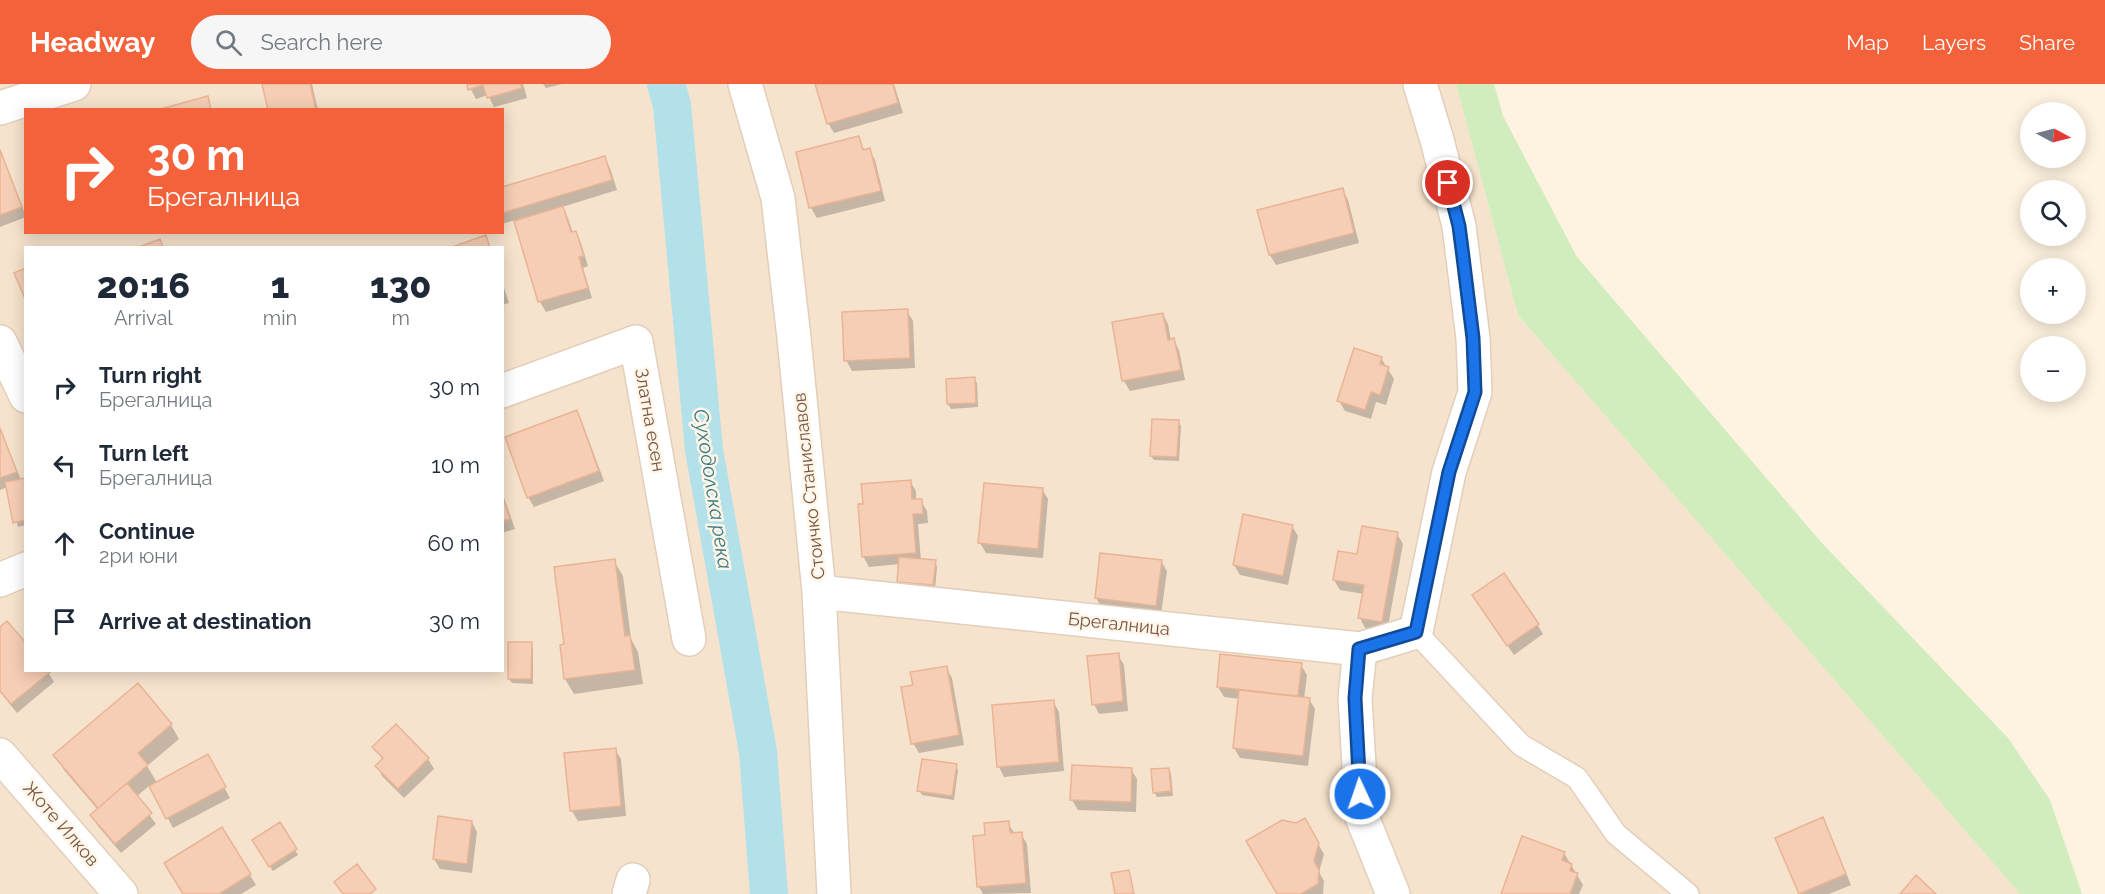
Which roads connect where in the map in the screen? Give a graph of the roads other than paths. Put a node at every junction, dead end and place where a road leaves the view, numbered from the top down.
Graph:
1 (74, 84) edge
2 (745, 84) edge
3 (1420, 84) edge
4 (0, 108) edge
5 (0, 342) edge
6 (504, 390) edge
7 (24, 392) edge
8 (24, 570) edge
9 (0, 580) edge
10 (819, 592) junction
11 (1416, 632) junction
12 (689, 639) dead end
13 (1359, 649) junction
14 (0, 755) edge
15 (121, 894) edge
16 (834, 894) edge
17 (1392, 894) edge
18 (1688, 894) edge

1 - 4 street
2 - 10 street, Стоичко Станиславов
3 - 11 street
5 - 7 street
6 - 12 street, Златна есен
8 - 9 street
10 - 13 street, Брегалница
10 - 16 street, Стоичко Станиславов
11 - 13 street, Брегалница
11 - 18 lane
13 - 17 street
14 - 15 street, Жоте Илков

